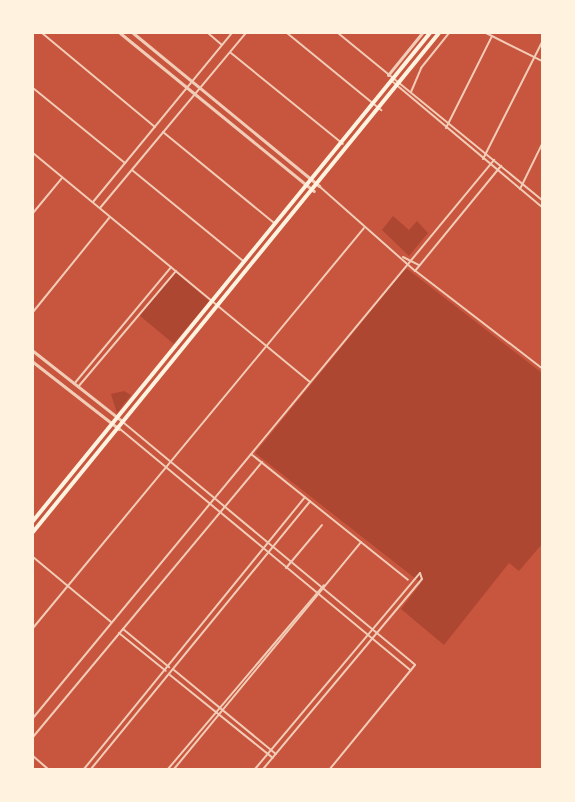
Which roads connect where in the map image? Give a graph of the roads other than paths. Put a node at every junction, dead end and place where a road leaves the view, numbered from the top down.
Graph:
1 (42, 33) edge
2 (120, 33) edge
3 (133, 33) edge
4 (208, 33) edge
5 (232, 33) edge
6 (246, 33) edge
7 (287, 33) edge
8 (422, 33) edge
9 (430, 33) edge
10 (439, 33) edge
11 (449, 33) edge
12 (486, 33) edge
13 (341, 34) edge
14 (492, 36) junction
15 (542, 42) edge
16 (222, 45) junction
17 (230, 52) junction
18 (534, 57) junction
19 (542, 61) edge
20 (391, 78) junction
21 (192, 81) junction
22 (400, 86) junction
23 (33, 88) edge
24 (187, 88) junction
25 (200, 88) junction
26 (411, 92) junction
27 (195, 94) junction
28 (375, 105) junction
29 (381, 110) junction
30 (448, 123) junction
31 (155, 127) junction
32 (446, 128) junction
33 (163, 132) junction
34 (343, 144) junction
35 (542, 144) edge
36 (33, 153) edge
37 (486, 154) junction
38 (483, 159) junction
39 (494, 160) junction
40 (125, 164) junction
41 (490, 164) junction
42 (501, 166) junction
43 (132, 170) junction
44 (498, 171) junction
45 (62, 177) junction
46 (313, 181) junction
47 (522, 184) junction
48 (308, 186) junction
49 (318, 186) junction
50 (520, 189) junction
51 (314, 191) junction
52 (323, 194) junction
53 (542, 200) edge
54 (93, 203) junction
55 (542, 207) edge
56 (100, 208) junction
57 (33, 213) edge
58 (110, 217) junction
59 (276, 224) junction
60 (364, 228) junction
61 (403, 257) junction
62 (411, 258) junction
63 (245, 263) junction
64 (406, 264) junction
65 (419, 265) junction
66 (171, 267) junction
67 (176, 271) junction
68 (415, 271) junction
69 (213, 301) junction
70 (219, 306) junction
71 (33, 312) edge
72 (267, 346) junction
73 (33, 351) edge
74 (33, 362) edge
75 (542, 368) edge
76 (310, 382) junction
77 (74, 384) junction
78 (78, 387) junction
79 (117, 417) junction
80 (112, 423) junction
81 (124, 423) junction
82 (119, 429) junction
83 (251, 454) junction
84 (170, 462) junction
85 (262, 462) junction
86 (165, 468) junction
87 (65, 482) junction
88 (71, 486) junction
89 (305, 497) junction
90 (213, 499) junction
91 (310, 501) junction
92 (208, 504) junction
93 (223, 508) junction
94 (219, 513) junction
95 (33, 521) edge
96 (286, 522) junction
97 (290, 525) junction
98 (322, 525) dead end
99 (33, 532) edge
100 (361, 542) junction
101 (267, 544) junction
102 (272, 548) junction
103 (263, 549) junction
104 (268, 553) junction
105 (33, 557) edge
106 (291, 563) junction
107 (286, 568) junction
108 (409, 580) junction
109 (324, 585) junction
110 (67, 586) junction
111 (319, 587) junction
112 (323, 590) junction
113 (314, 591) junction
114 (319, 595) junction
115 (388, 606) junction
116 (394, 612) junction
117 (381, 614) junction
118 (387, 620) junction
119 (111, 622) junction
120 (33, 628) edge
121 (370, 628) junction
122 (123, 629) junction
123 (119, 633) junction
124 (376, 633) junction
125 (365, 634) junction
126 (372, 639) junction
127 (168, 666) junction
128 (173, 669) junction
129 (165, 670) junction
130 (411, 671) junction
131 (169, 674) junction
132 (317, 693) junction
133 (323, 698) junction
134 (219, 706) junction
135 (223, 710) junction
136 (215, 711) junction
137 (219, 714) junction
138 (33, 718) edge
139 (33, 737) edge
140 (272, 749) junction
141 (268, 753) junction
142 (276, 753) junction
143 (33, 756) edge
144 (273, 758) junction
145 (48, 769) edge
146 (84, 769) edge
147 (91, 769) edge
148 (168, 769) edge
149 (174, 769) edge
150 (255, 769) edge
151 (263, 769) edge
152 (330, 769) edge

1 - 31 street
2 - 24 street
3 - 21 street
4 - 16 street
5 - 16 street
6 - 17 street
7 - 28 street
8 - 20 street
9 - 20 main road
10 - 22 main road
11 - 26 street
12 - 14 street
13 - 20 street
14 - 18 street
14 - 30 street
15 - 18 street
16 - 21 street
17 - 25 street
17 - 34 street
18 - 19 street
18 - 37 street
20 - 22 street
20 - 28 main road
21 - 24 street
21 - 25 street
22 - 26 street
22 - 29 main road
22 - 32 street
23 - 40 street
24 - 27 street
24 - 31 street
25 - 27 street
25 - 46 street
26 - 30 street
27 - 33 street
27 - 48 street
28 - 29 street
28 - 34 main road
29 - 49 main road
30 - 32 street
30 - 37 street
31 - 40 street
32 - 38 street
33 - 43 street
33 - 59 street
34 - 46 main road
35 - 47 street
36 - 45 street
37 - 38 street
37 - 39 street
38 - 41 street
39 - 41 street
39 - 42 street
40 - 54 street
41 - 44 street
41 - 62 street
42 - 44 street
42 - 47 street
43 - 56 street
43 - 63 street
44 - 50 street
44 - 65 street
45 - 54 street
45 - 57 street
46 - 48 main road
46 - 49 street
47 - 50 street
47 - 53 street
48 - 51 street
48 - 59 main road
49 - 51 main road
49 - 52 street
50 - 55 street
51 - 52 street
51 - 70 main road
52 - 60 street
54 - 56 street
56 - 58 street
58 - 66 street
58 - 71 street
59 - 63 main road
60 - 61 street
60 - 72 street
61 - 62 street
61 - 64 street
62 - 64 street
62 - 65 street
63 - 69 main road
64 - 68 street
64 - 76 street
65 - 68 street
66 - 67 street
66 - 77 street
67 - 69 street
67 - 78 street
68 - 75 lane
69 - 70 street
69 - 79 main road
70 - 72 street
70 - 81 main road
72 - 76 street
72 - 84 street
73 - 77 street
74 - 80 street
76 - 83 street
77 - 78 street
78 - 79 street
79 - 80 main road
79 - 81 street
80 - 82 street
80 - 87 main road
81 - 82 main road
81 - 84 street
82 - 86 street
82 - 88 main road
83 - 85 street
83 - 90 street
84 - 86 street
84 - 90 street
85 - 89 street
85 - 93 street
86 - 92 street
86 - 110 street
87 - 88 main road
87 - 95 main road
88 - 99 main road
89 - 91 street
89 - 96 street
90 - 92 street
90 - 93 street
91 - 97 street
91 - 100 street
92 - 94 street
92 - 119 street
93 - 94 street
93 - 101 street
94 - 103 street
94 - 122 street
96 - 97 street
96 - 101 street
97 - 102 street
98 - 106 street
100 - 108 street
100 - 109 street
101 - 102 street
101 - 103 street
102 - 104 street
102 - 106 street
103 - 104 street
103 - 127 street
104 - 107 street
104 - 128 street
105 - 110 street
106 - 107 street
106 - 111 street
107 - 113 street
108 - 115 street
108 - 116 street
109 - 111 street
109 - 112 street
110 - 119 street
110 - 120 street
111 - 112 street
111 - 113 street
112 - 114 street
112 - 121 street
113 - 114 street
113 - 134 street
114 - 125 street
114 - 135 street
115 - 116 street
115 - 117 street
116 - 118 street
117 - 118 street
117 - 121 street
118 - 124 street
119 - 138 street
121 - 124 street
121 - 125 street
122 - 123 street
122 - 127 street
123 - 129 street
123 - 139 street
124 - 126 street
124 - 130 street
125 - 126 street
125 - 132 street
126 - 130 street
126 - 133 street
127 - 128 street
127 - 129 street
128 - 131 street
128 - 134 street
129 - 131 street
129 - 146 street
130 - 152 street
131 - 136 street
131 - 147 street
132 - 133 street
132 - 140 street
133 - 142 street
134 - 135 street
134 - 136 street
135 - 137 street
135 - 140 street
136 - 137 street
136 - 148 street
137 - 141 street
137 - 149 street
140 - 141 street
140 - 142 street
141 - 144 street
141 - 150 street
142 - 144 street
143 - 145 street
144 - 151 street

